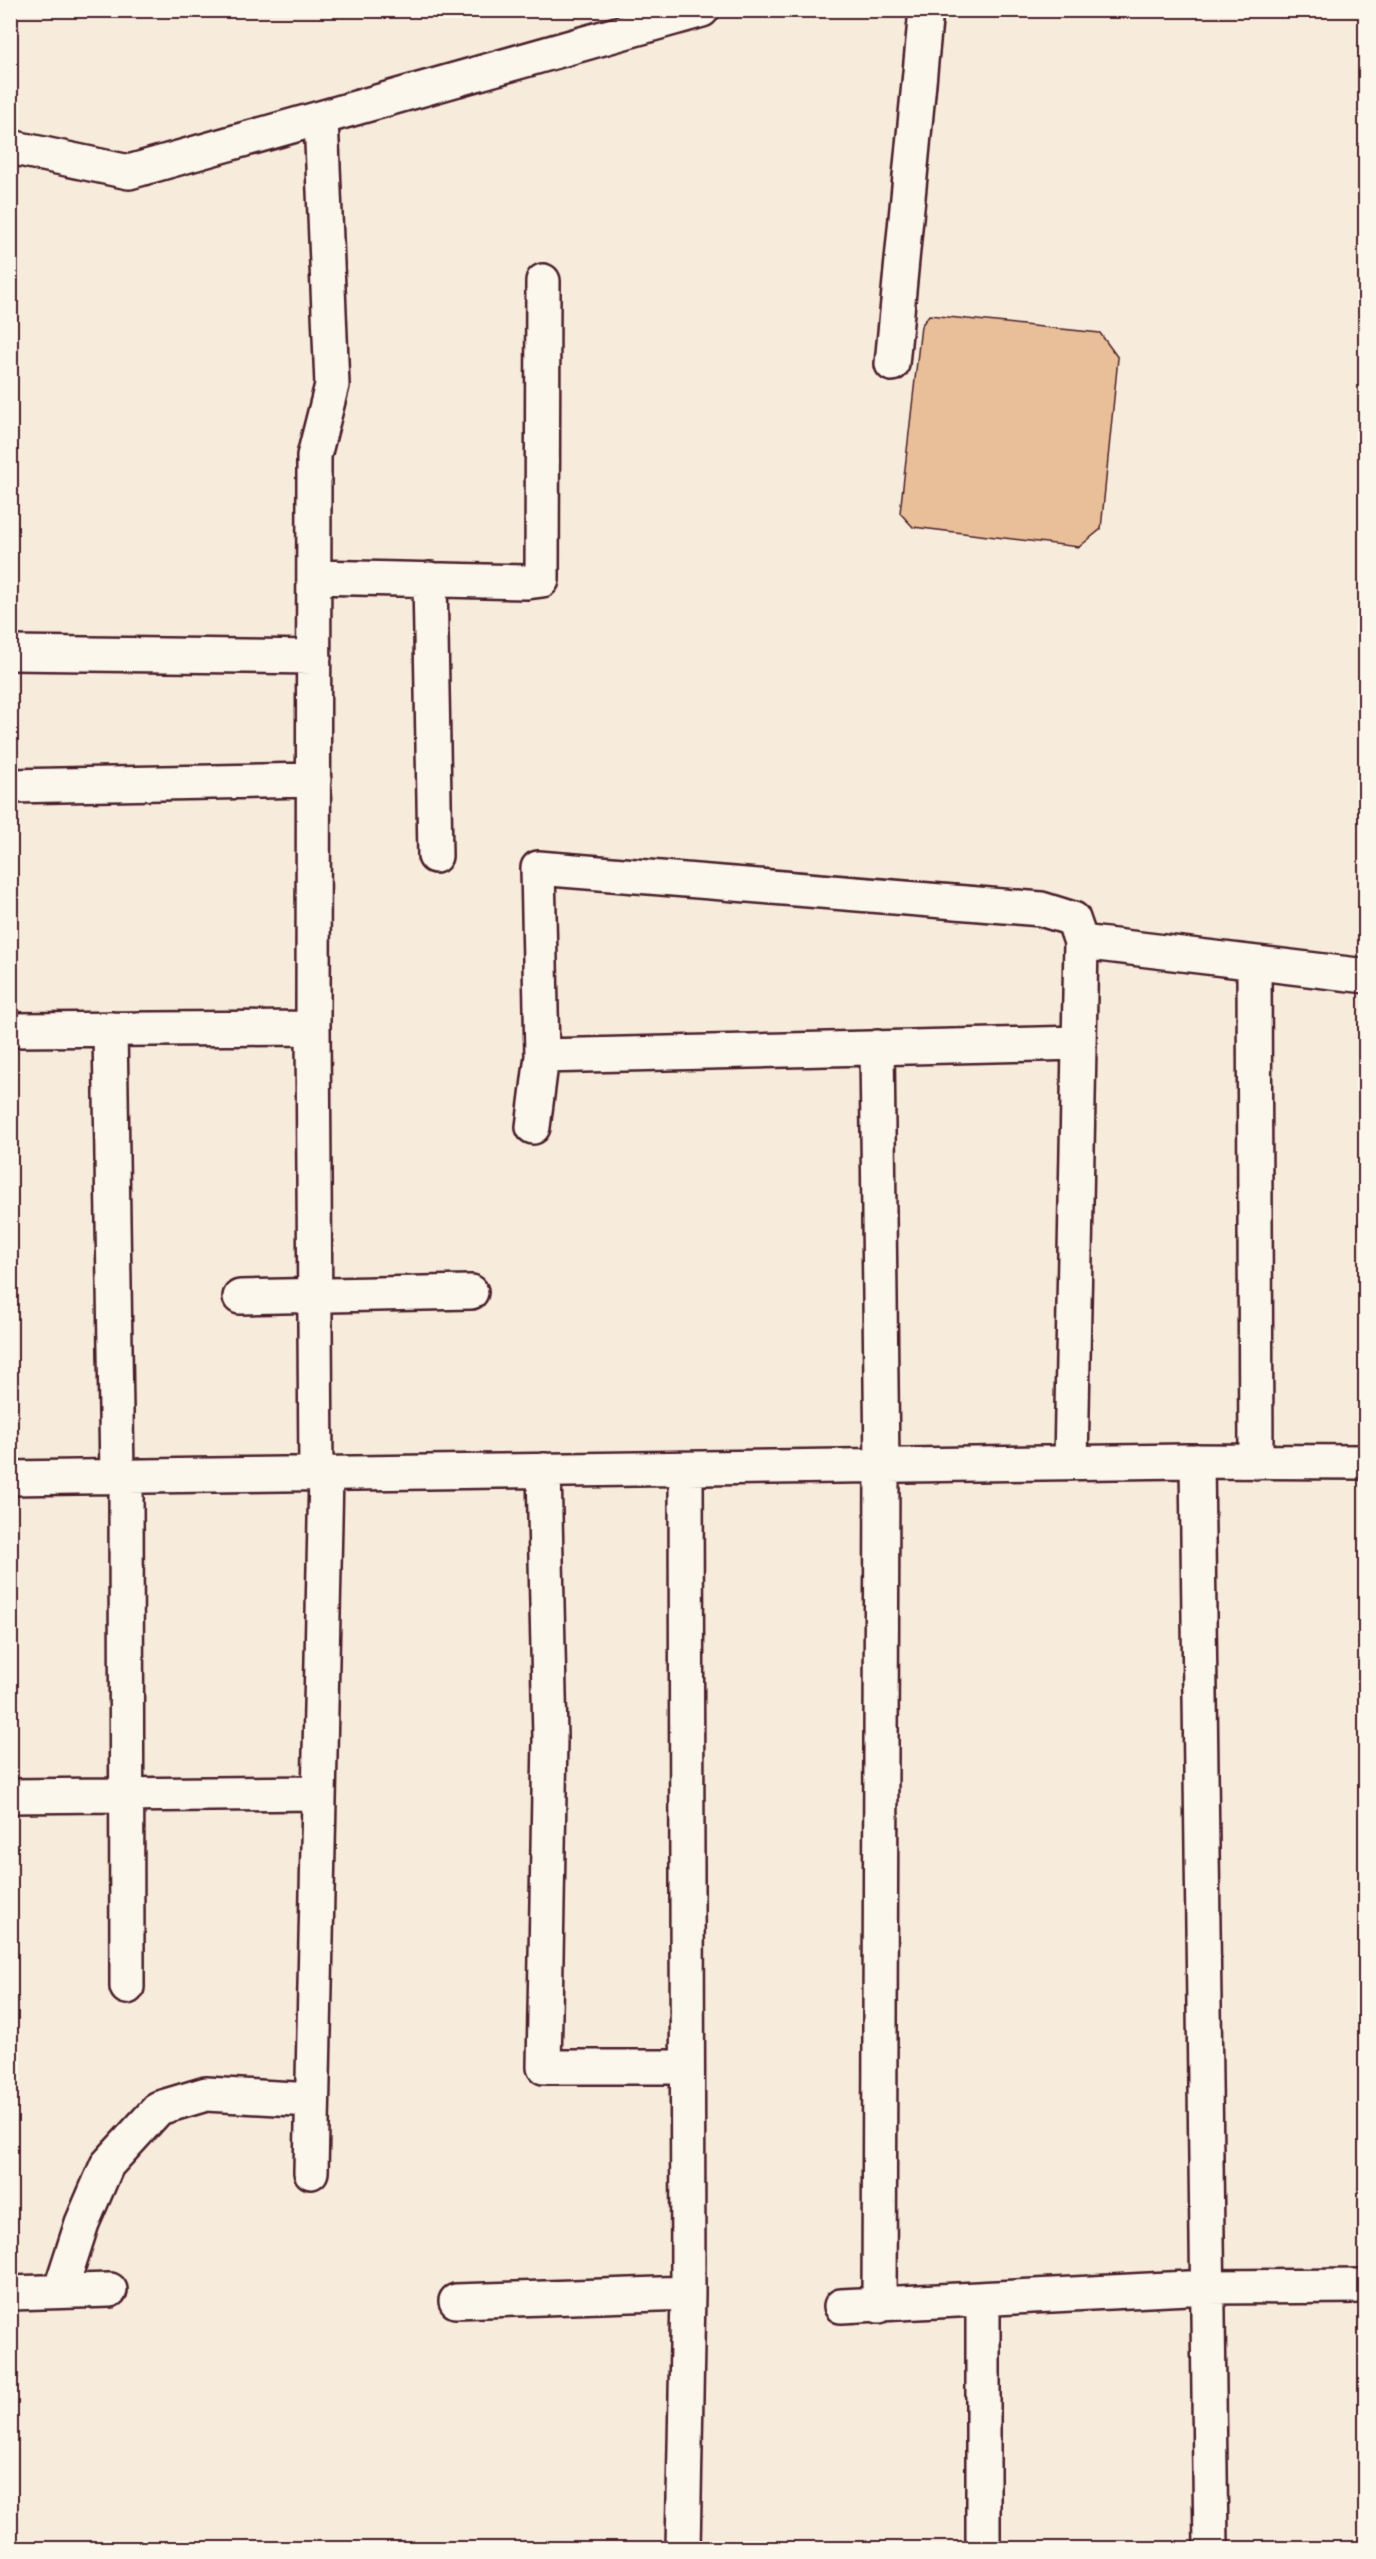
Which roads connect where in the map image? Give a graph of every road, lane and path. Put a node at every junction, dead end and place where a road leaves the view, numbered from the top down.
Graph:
1 (702, 10) edge
2 (926, 10) edge
3 (321, 118) junction
4 (10, 147) edge
5 (543, 281) dead end
6 (892, 364) dead end
7 (314, 577) junction
8 (430, 579) junction
9 (10, 653) edge
10 (314, 657) junction
11 (314, 780) junction
12 (10, 786) edge
13 (435, 856) dead end
14 (1081, 942) junction
15 (1254, 964) junction
16 (1365, 976) edge
17 (313, 1028) junction
18 (110, 1029) junction
19 (10, 1030) edge
20 (1079, 1043) junction
21 (877, 1047) junction
22 (542, 1056) junction
23 (533, 1127) dead end
24 (471, 1292) dead end
25 (315, 1295) junction
26 (240, 1297) dead end
27 (1197, 1461) junction
28 (1256, 1462) junction
29 (1365, 1462) edge
30 (1071, 1463) junction
31 (882, 1466) junction
32 (686, 1469) junction
33 (544, 1470) junction
34 (321, 1474) junction
35 (122, 1476) junction
36 (10, 1478) edge
37 (319, 1793) junction
38 (128, 1795) junction
39 (10, 1796) edge
40 (127, 1987) dead end
41 (687, 2067) junction
42 (312, 2100) junction
43 (311, 2172) dead end
44 (1365, 2286) edge
45 (1208, 2287) junction
46 (110, 2290) dead end
47 (60, 2291) junction
48 (10, 2293) edge
49 (688, 2293) junction
50 (983, 2299) junction
51 (456, 2301) dead end
52 (841, 2306) dead end
53 (879, 2306) junction
54 (683, 2548) edge
55 (983, 2548) edge
56 (1211, 2548) edge

1 - 3 street
2 - 6 street
3 - 4 street
3 - 7 street
5 - 8 street
7 - 8 street
7 - 10 street
8 - 13 street
9 - 10 street
10 - 11 street
11 - 12 street
11 - 17 street
14 - 15 street
14 - 20 street
14 - 22 street
15 - 16 street
15 - 28 street
17 - 18 street
17 - 25 street
18 - 19 street
18 - 35 street
20 - 21 street
20 - 30 street
21 - 22 street
21 - 31 street
22 - 23 street
24 - 25 street
25 - 26 street
25 - 34 street
27 - 28 street
27 - 30 street
27 - 45 street
28 - 29 street
30 - 31 street
31 - 32 street
31 - 53 street
32 - 33 street
32 - 41 street
33 - 34 street
33 - 41 street
34 - 35 street
34 - 37 street
35 - 36 street
35 - 38 street
37 - 38 street
37 - 42 street
38 - 39 street
38 - 40 street
41 - 49 street
42 - 43 street
42 - 47 street
44 - 45 street
45 - 50 street
45 - 56 street
46 - 47 street
47 - 48 street
49 - 51 street
49 - 54 street
50 - 53 street
50 - 55 street
52 - 53 street

